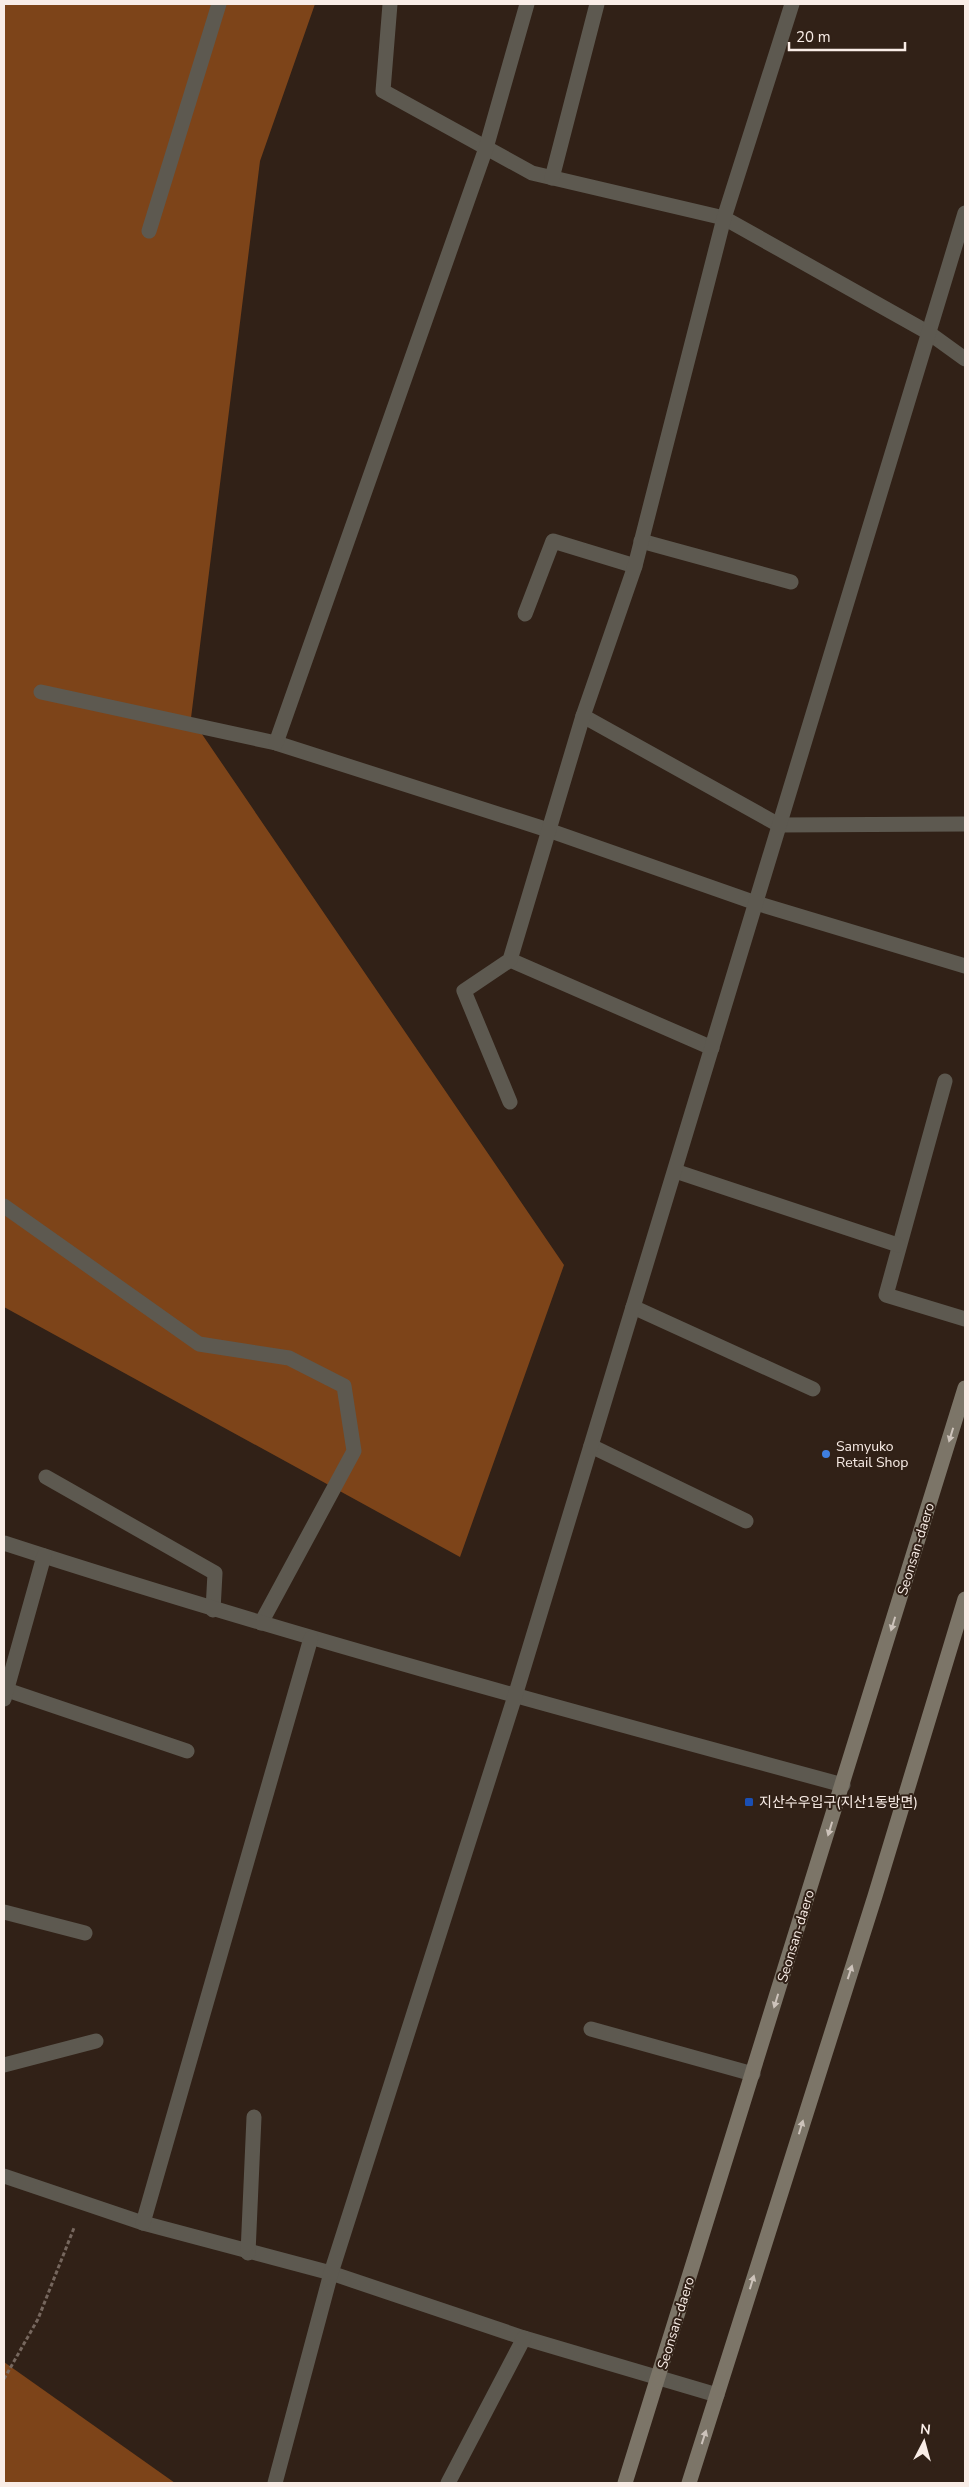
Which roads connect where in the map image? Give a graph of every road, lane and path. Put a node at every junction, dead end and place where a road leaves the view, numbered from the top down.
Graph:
1 (219, 4) edge
2 (390, 4) edge
3 (527, 4) edge
4 (597, 4) edge
5 (792, 4) edge
6 (486, 148) junction
7 (552, 178) junction
8 (965, 212) edge
9 (724, 218) junction
10 (149, 231) dead end
11 (929, 333) junction
12 (965, 359) edge
13 (641, 541) junction
14 (635, 566) junction
15 (791, 582) dead end
16 (525, 614) dead end
17 (41, 692) dead end
18 (583, 716) junction
19 (276, 743) junction
20 (965, 824) edge
21 (779, 826) junction
22 (548, 830) junction
23 (756, 902) junction
24 (510, 960) junction
25 (965, 966) edge
26 (712, 1048) junction
27 (945, 1081) dead end
28 (510, 1102) dead end
29 (675, 1171) junction
30 (4, 1206) edge
31 (898, 1245) junction
32 (634, 1307) junction
33 (965, 1319) edge
34 (965, 1388) edge
35 (813, 1389) dead end
36 (591, 1446) junction
37 (46, 1477) dead end
38 (746, 1521) dead end
39 (4, 1543) edge
40 (44, 1556) junction
41 (965, 1599) edge
42 (213, 1610) junction
43 (261, 1623) junction
44 (311, 1638) junction
45 (5, 1695) edge
46 (515, 1696) junction
47 (187, 1751) dead end
48 (843, 1785) junction
49 (4, 1912) edge
50 (85, 1933) dead end
51 (592, 2029) dead end
52 (96, 2041) dead end
53 (4, 2065) edge
54 (753, 2074) junction
55 (254, 2116) dead end
56 (4, 2176) edge
57 (83, 2203) junction
58 (143, 2224) junction
59 (248, 2253) junction
60 (331, 2273) junction
61 (524, 2338) junction
62 (658, 2378) junction
63 (4, 2379) edge
64 (717, 2395) junction
65 (275, 2483) edge
66 (448, 2483) edge
67 (626, 2483) edge
68 (689, 2483) edge

1 - 10 street
2 - 6 street
3 - 6 street
4 - 7 street
5 - 9 street
6 - 7 street
6 - 19 street
7 - 9 street
8 - 11 street
9 - 11 street
9 - 13 street
11 - 12 street
11 - 21 street
13 - 14 street
13 - 15 street
14 - 16 street
14 - 18 street
17 - 19 street
18 - 21 street
18 - 22 street
19 - 22 street
20 - 21 street
21 - 23 street
22 - 23 street
22 - 24 street
23 - 25 street
23 - 26 street
24 - 26 street
24 - 28 street
26 - 29 street
27 - 31 street
29 - 31 street
29 - 32 street
30 - 43 street
31 - 33 street
32 - 35 street
32 - 36 street
34 -> 48 main road, Seonsan-daero
36 - 38 street
36 - 46 street
37 - 42 street
39 - 40 street
40 - 42 street
40 - 45 street
64 -> 41 main road
42 - 43 street
43 - 44 street
44 - 46 street
44 - 58 street
45 - 47 street
46 - 48 street
46 - 60 street
48 -> 54 main road, Seonsan-daero
49 - 50 street
51 - 54 street
52 - 53 street
54 - 62 main road, Seonsan-daero
55 - 59 street
56 - 57 street
57 - 58 street
57 - 63 path
58 - 59 street
59 - 60 street
60 - 61 street
60 - 65 street
61 - 62 street
61 - 66 street
62 - 64 street
62 - 67 main road, Seonsan-daero
68 -> 64 main road

